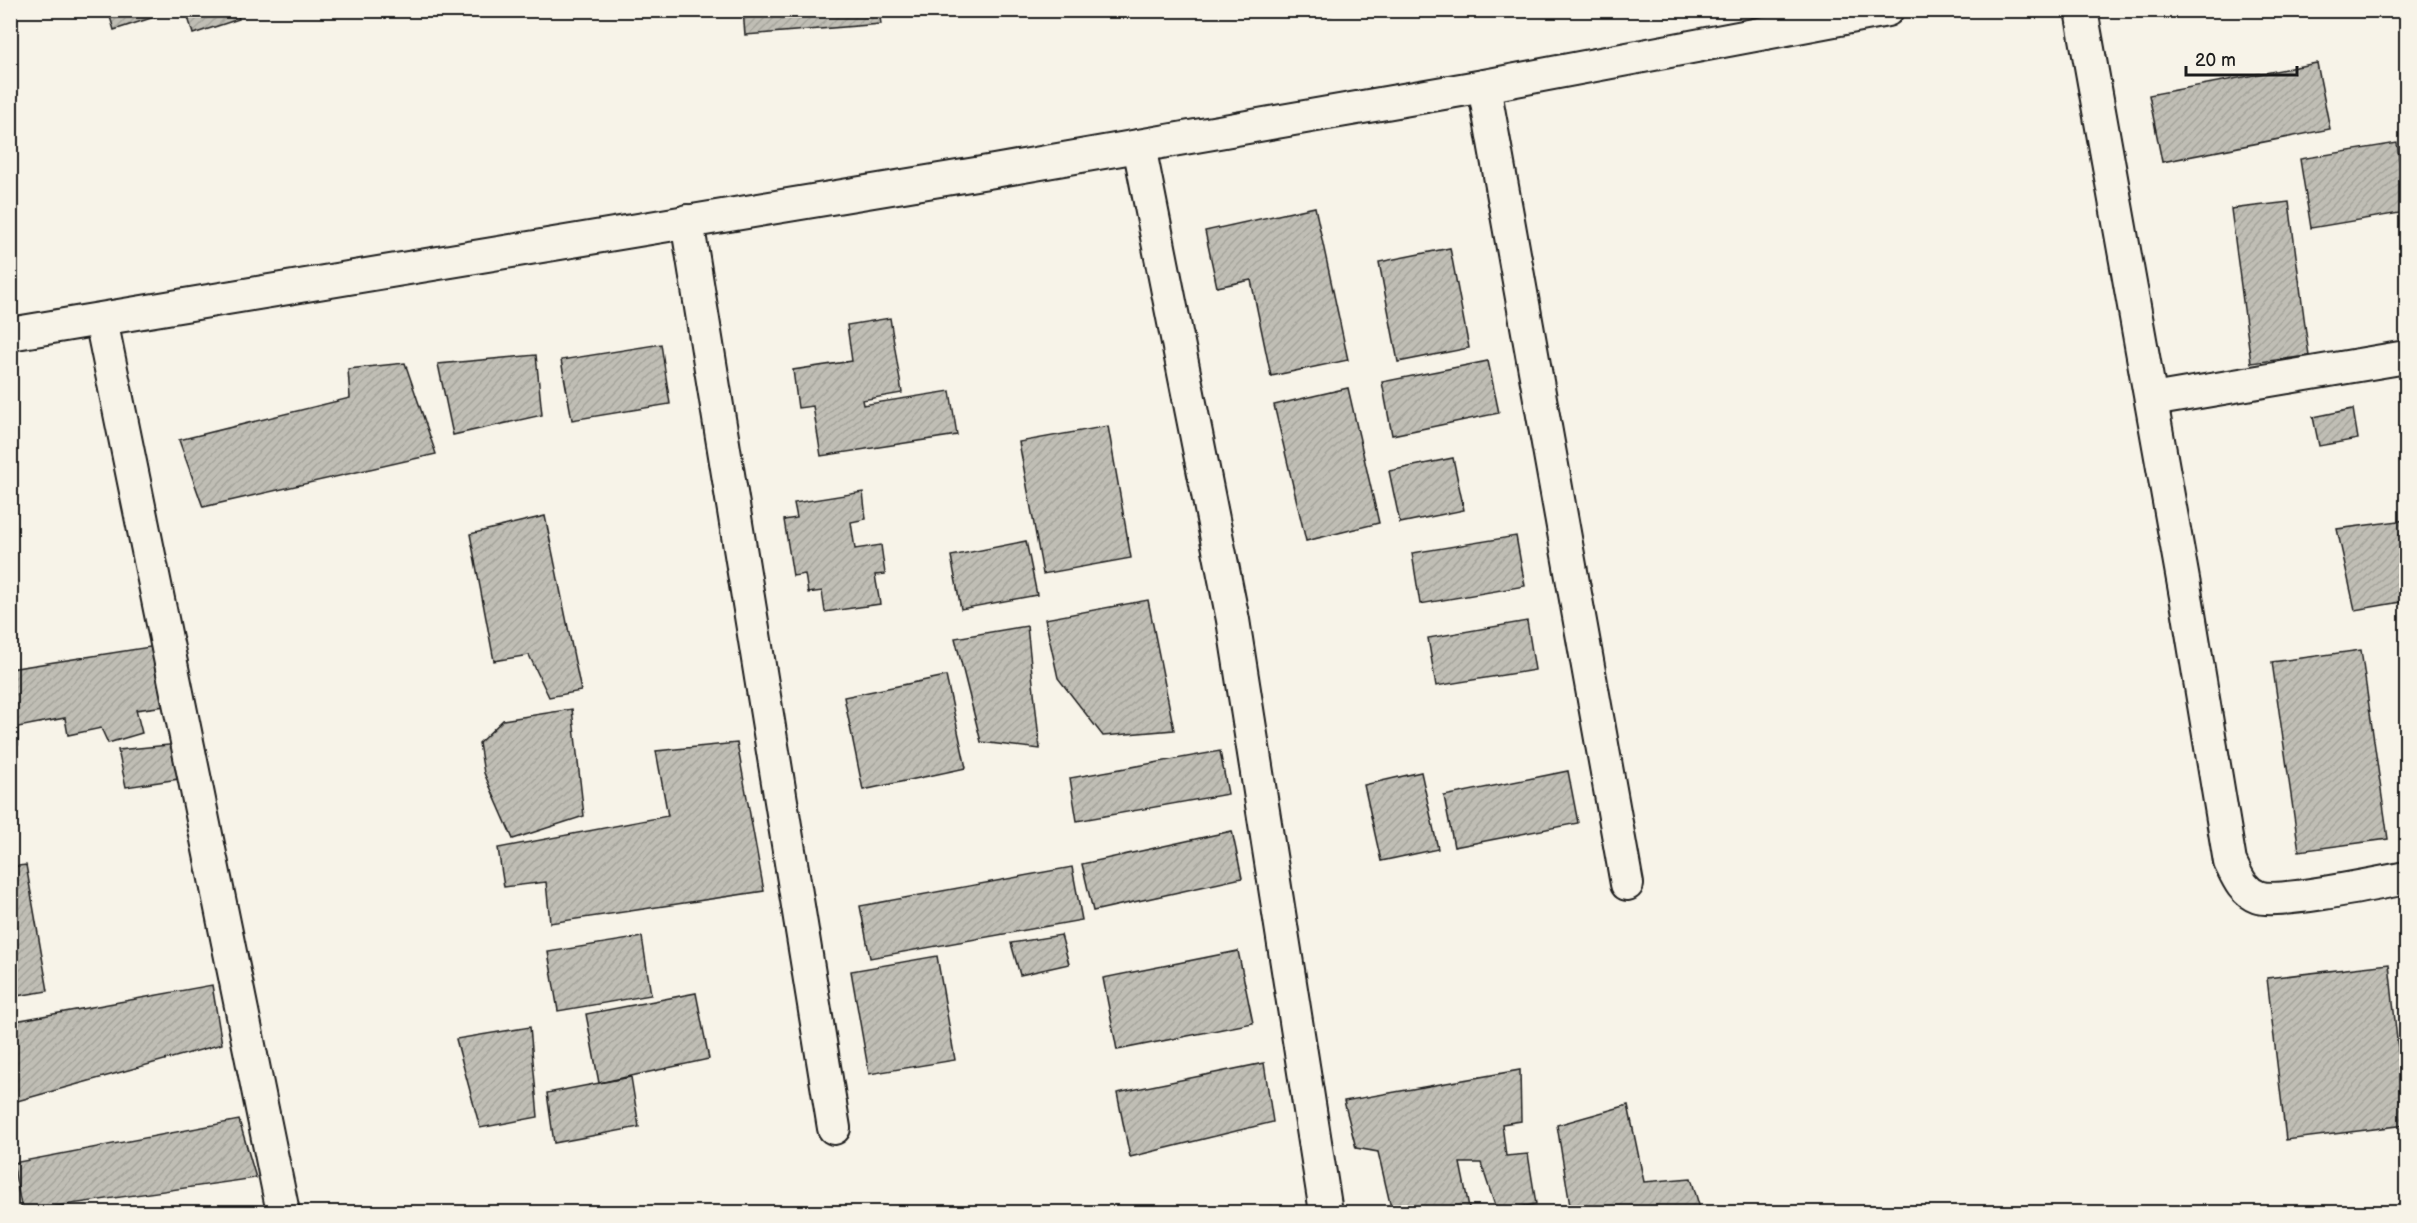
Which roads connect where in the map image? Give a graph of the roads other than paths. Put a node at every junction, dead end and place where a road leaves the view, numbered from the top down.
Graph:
1 (1887, 10) edge
2 (2081, 10) edge
3 (1484, 86) junction
4 (1140, 146) junction
5 (687, 221) junction
6 (101, 320) junction
7 (10, 334) edge
8 (2406, 357) edge
9 (2152, 400) junction
10 (2406, 878) edge
11 (1627, 884) dead end
12 (834, 1128) dead end
13 (283, 1212) edge
14 (1326, 1212) edge

1 - 3 street
2 - 9 street
3 - 4 street
3 - 11 street
4 - 5 street
4 - 14 street
5 - 6 street
5 - 12 street
6 - 7 street
6 - 13 street
8 - 9 street
9 - 10 street

